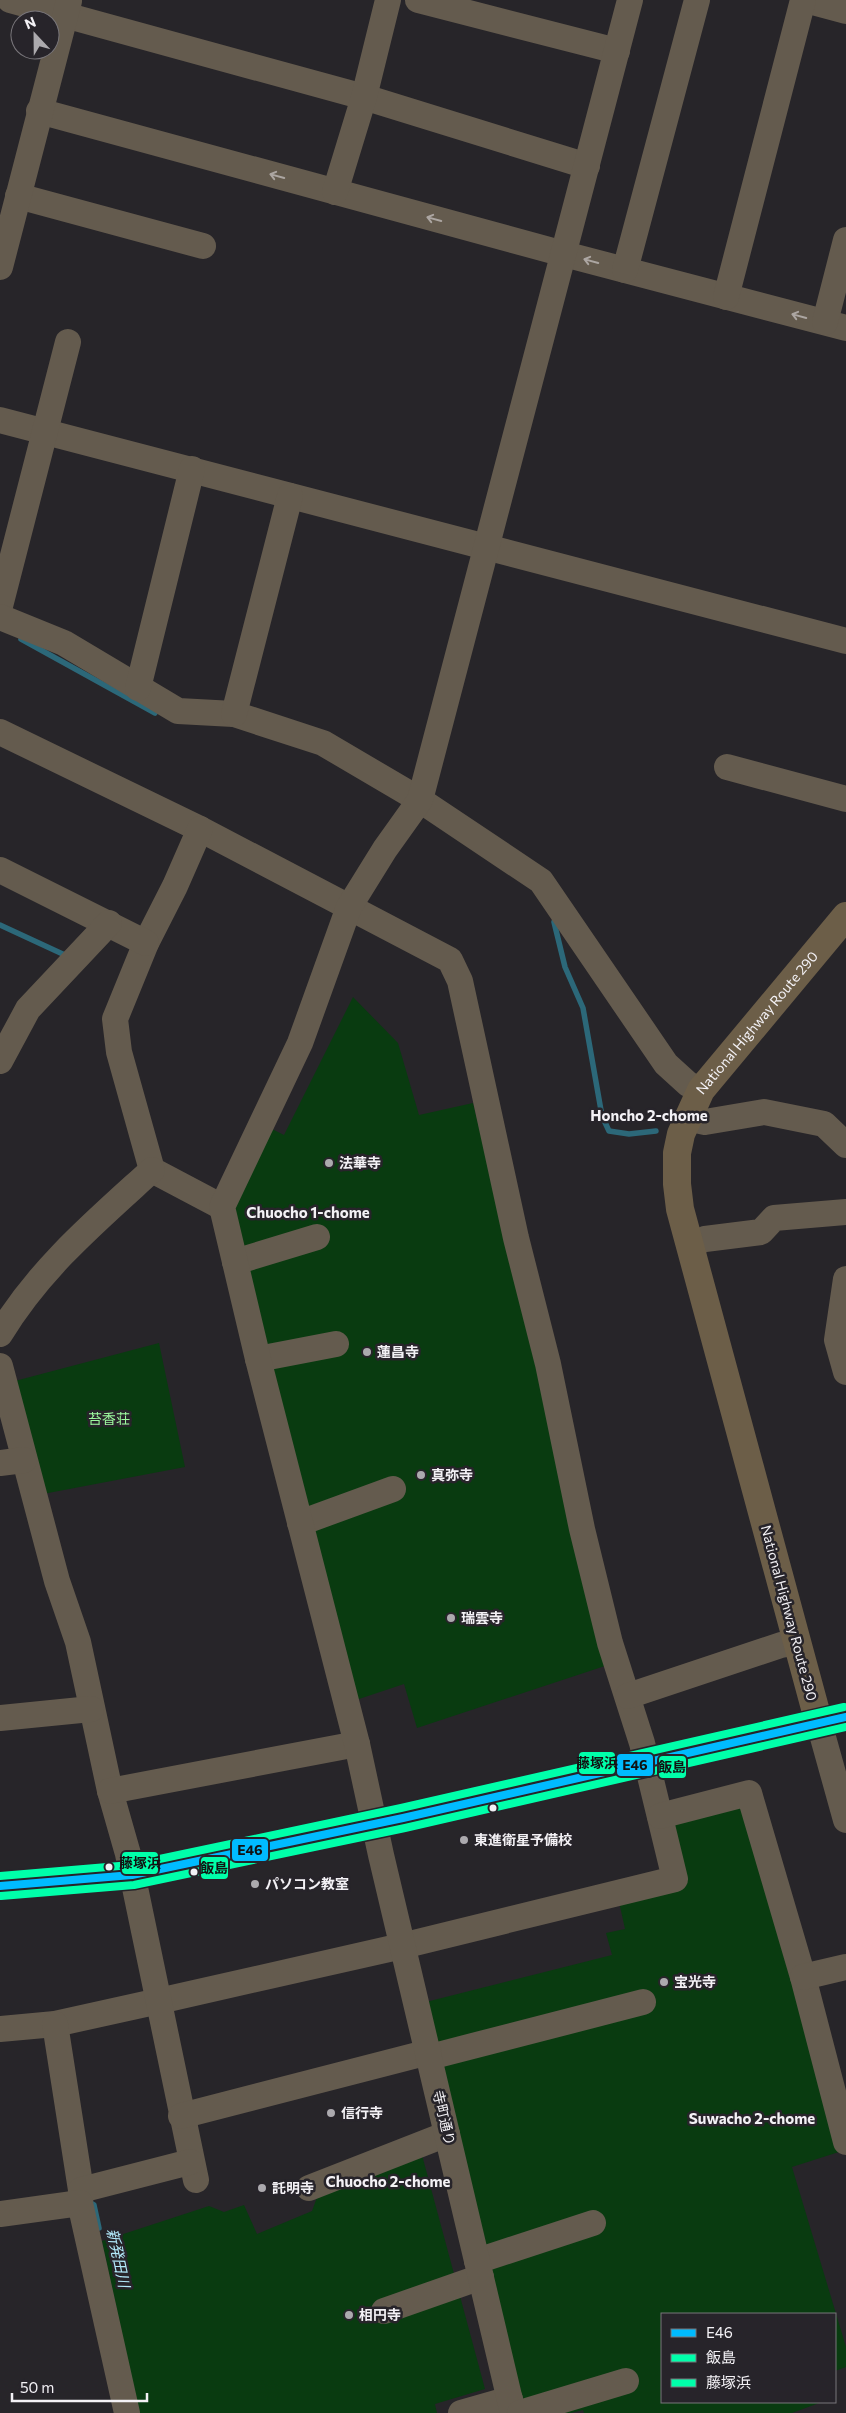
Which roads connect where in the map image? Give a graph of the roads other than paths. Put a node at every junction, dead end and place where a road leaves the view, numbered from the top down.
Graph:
1 (10, 0) edge
2 (388, 0) edge
3 (418, 0) edge
4 (630, 0) edge
5 (696, 0) edge
6 (804, 0) edge
7 (67, 8) edge
8 (846, 10) edge
9 (617, 51) junction
10 (364, 97) junction
11 (40, 111) junction
12 (587, 166) junction
13 (335, 192) junction
14 (18, 196) junction
15 (846, 240) edge
16 (203, 246) dead end
17 (564, 254) junction
18 (1, 259) edge
19 (626, 270) junction
20 (726, 297) junction
21 (835, 325) edge
22 (68, 342) dead end
23 (0, 420) edge
24 (45, 432) junction
25 (192, 469) junction
26 (290, 496) junction
27 (486, 547) junction
28 (0, 606) edge
29 (0, 617) edge
30 (846, 641) edge
31 (138, 688) junction
32 (234, 714) junction
33 (0, 732) edge
34 (727, 767) dead end
35 (846, 798) edge
36 (420, 800) junction
37 (200, 829) junction
38 (0, 870) edge
39 (350, 907) junction
40 (846, 916) edge
41 (109, 923) junction
42 (146, 943) junction
43 (0, 1061) edge
44 (701, 1090) junction
45 (687, 1118) junction
46 (846, 1145) edge
47 (152, 1170) junction
48 (222, 1207) junction
49 (846, 1212) edge
50 (317, 1237) dead end
51 (691, 1244) junction
52 (234, 1262) junction
53 (846, 1279) edge
54 (9, 1301) edge
55 (0, 1334) edge
56 (336, 1344) dead end
57 (258, 1359) junction
58 (0, 1366) edge
59 (846, 1372) edge
60 (12, 1462) edge
61 (393, 1489) dead end
62 (300, 1524) junction
63 (797, 1642) junction
64 (628, 1696) junction
65 (91, 1709) junction
66 (846, 1717) edge
67 (0, 1718) edge
68 (819, 1723) junction
69 (358, 1744) junction
70 (646, 1761) junction
71 (110, 1791) junction
72 (660, 1816) junction
73 (846, 1820) edge
74 (375, 1824) junction
75 (132, 1875) junction
76 (0, 1886) edge
77 (402, 1946) junction
78 (846, 1967) edge
79 (803, 1977) junction
80 (160, 2001) junction
81 (642, 2002) dead end
82 (55, 2024) junction
83 (0, 2029) edge
84 (430, 2055) junction
85 (181, 2116) junction
86 (447, 2134) junction
87 (846, 2142) edge
88 (309, 2188) dead end
89 (81, 2197) junction
90 (0, 2214) edge
91 (593, 2223) dead end
92 (479, 2269) junction
93 (384, 2311) dead end
94 (626, 2381) dead end
95 (515, 2408) edge
96 (127, 2413) edge
97 (461, 2413) edge

1 - 7 street
2 - 10 street
3 - 9 street
4 - 9 street
5 - 19 street
6 - 8 street
6 - 20 street
7 - 10 street
7 - 11 street
9 - 12 street
10 - 12 street
10 - 13 street
13 -> 11 street
11 - 14 street
12 - 17 street
17 -> 13 street
14 - 16 street
14 - 18 street
15 - 21 street
19 -> 17 street
17 - 27 street
19 - 20 street
21 -> 20 street
22 - 24 street
23 - 24 street
24 - 25 street
24 - 28 street
25 - 26 street
25 - 31 street
26 - 27 street
26 - 32 street
27 - 30 street
27 - 36 street
29 - 31 street
31 - 32 street
32 - 36 street
33 - 37 street
34 - 35 street
36 - 39 street
36 - 44 street
37 - 39 street
37 - 42 street
38 - 41 street
39 - 48 street
39 - 64 street
40 - 44 highway, National Highway Route 290
41 - 42 street
41 - 43 street
42 - 47 street
44 - 45 highway, National Highway Route 290
45 - 46 street
45 - 51 highway, National Highway Route 290
47 - 48 street
47 - 54 street
48 - 52 street, 寺町通り
49 - 51 street
50 - 52 street
51 - 63 highway, National Highway Route 290
52 - 57 street, 寺町通り
53 - 59 street
54 - 55 street
56 - 57 street
57 - 62 street, 寺町通り
58 - 60 street
60 - 65 street
61 - 62 street
62 - 69 street, 寺町通り
63 - 64 street
63 - 68 highway, National Highway Route 290
64 - 70 street
65 - 67 street
65 - 71 street
66 - 68 main road
68 - 70 highway
68 - 73 street
69 - 71 street
69 - 74 street, 寺町通り
70 - 72 street
70 - 74 highway
71 - 75 street
72 - 77 street
72 - 79 street
74 - 75 highway
74 - 77 street, 寺町通り
75 - 76 highway
75 - 80 street
77 - 80 street
77 - 84 street, 寺町通り
78 - 79 street
79 - 87 street
80 - 82 street
80 - 85 street
81 - 84 street
82 - 83 street
82 - 89 street
84 - 85 street
84 - 86 street, 寺町通り
85 - 89 street
86 - 88 street
86 - 92 street, 寺町通り
89 - 90 street
89 - 96 street
91 - 92 street
92 - 93 street
92 - 95 street, 寺町通り
94 - 95 street
95 - 97 street

